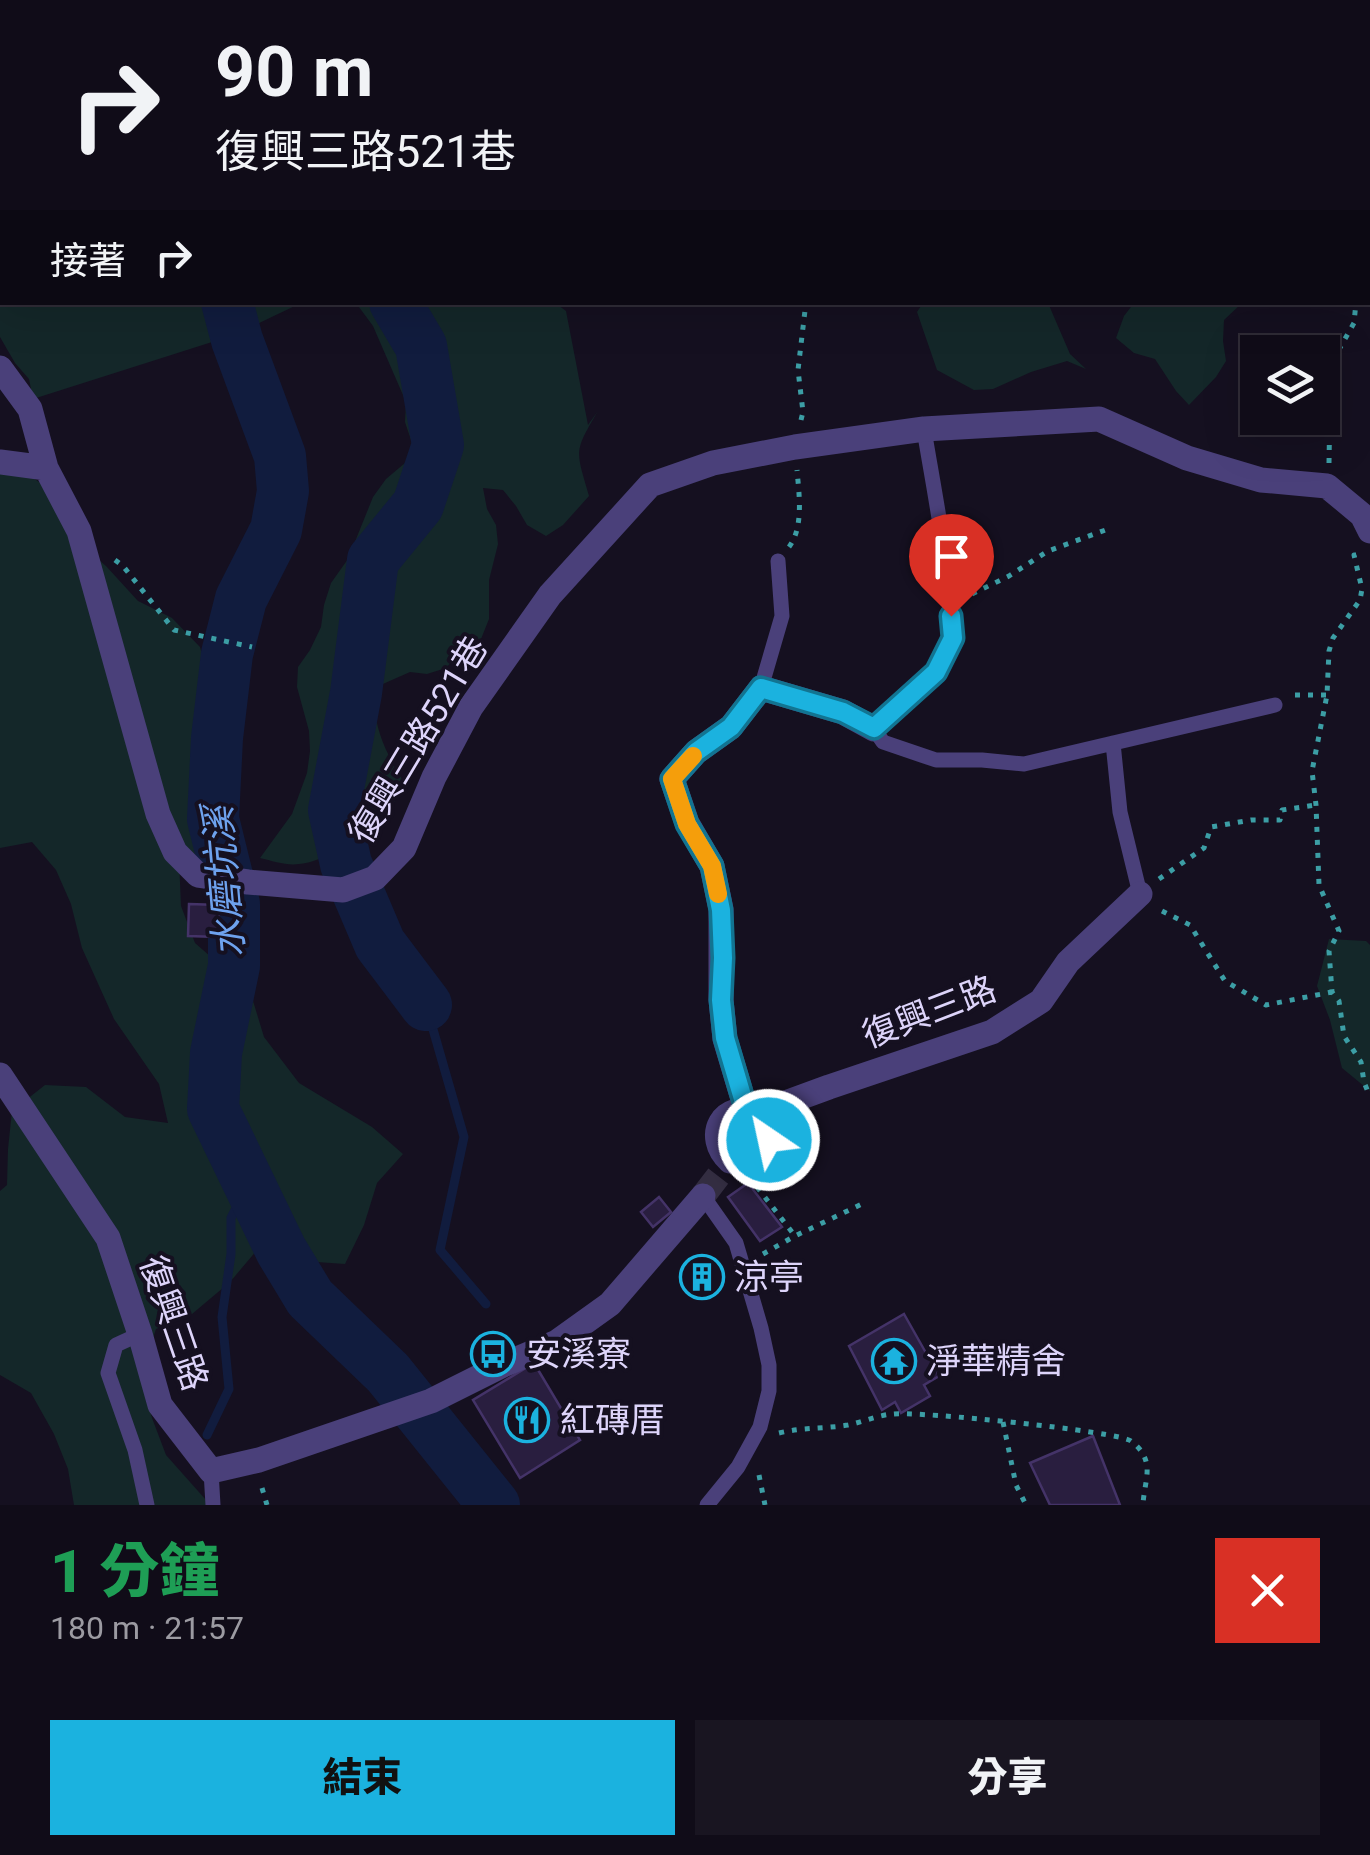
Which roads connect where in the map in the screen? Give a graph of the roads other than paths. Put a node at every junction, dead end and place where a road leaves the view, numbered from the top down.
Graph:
1 (0, 368) edge
2 (924, 430) junction
3 (0, 462) edge
4 (46, 468) junction
5 (1370, 531) edge
6 (778, 561) road end
7 (761, 688) junction
8 (1276, 705) road end
9 (874, 728) junction
10 (1113, 742) junction
11 (1140, 894) joint
12 (0, 1075) edge
13 (752, 1111) junction
14 (703, 1196) joint
15 (140, 1334) junction
16 (211, 1472) junction
17 (147, 1505) edge
18 (213, 1505) edge
19 (707, 1505) edge

1 - 4 street
2 - 4 street, 復興三路521巷
2 - 5 street, 復興三路521巷
2 - 9 lane
3 - 4 street
6 - 7 lane
7 - 9 street
7 - 13 street
8 - 10 lane
9 - 10 lane
10 - 11 lane
11 - 13 street, 復興三路
12 - 15 street, 復興三路
13 - 13 street, 復興三路
14 - 16 street
14 - 19 lane
15 - 16 street, 復興三路
15 - 17 lane
16 - 18 lane

